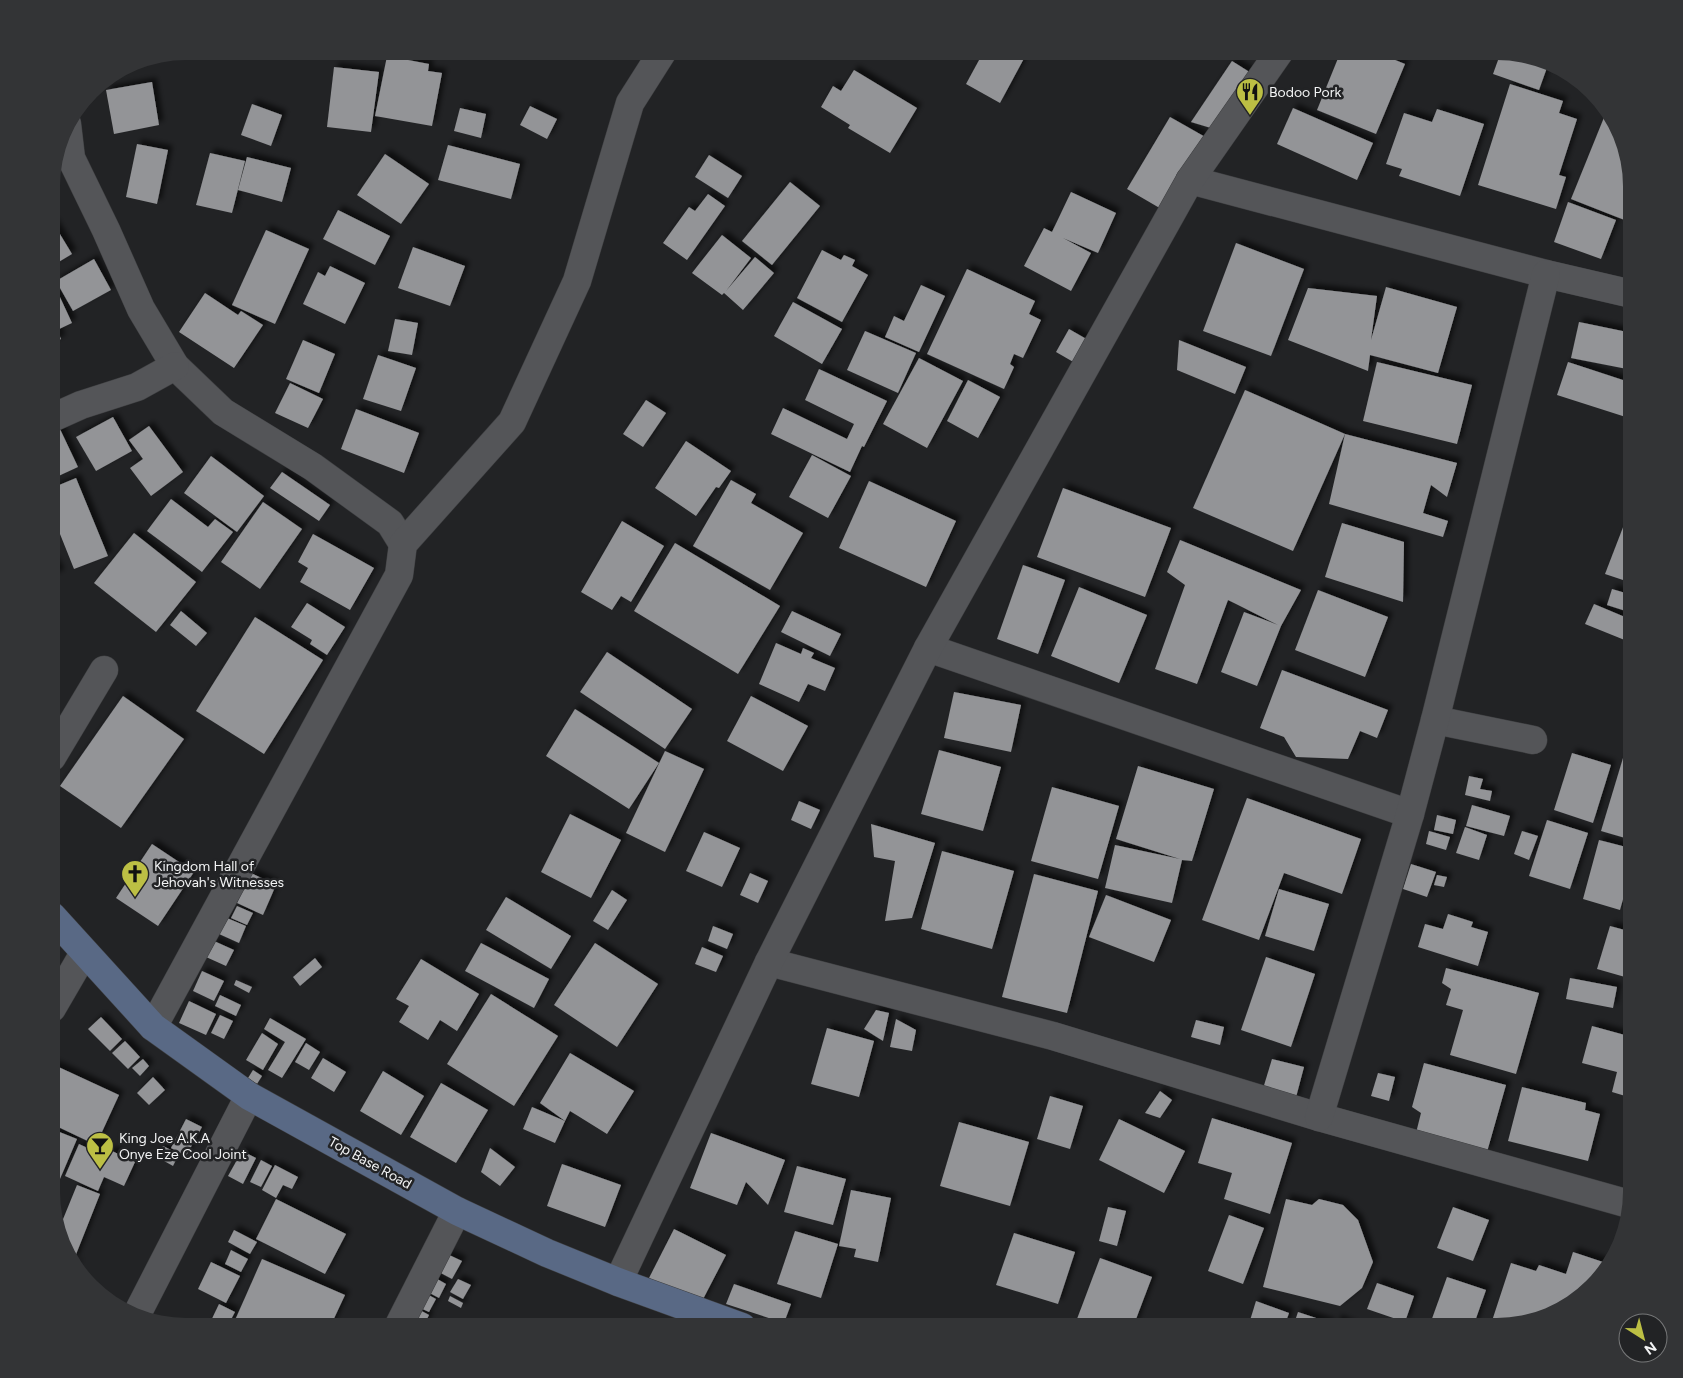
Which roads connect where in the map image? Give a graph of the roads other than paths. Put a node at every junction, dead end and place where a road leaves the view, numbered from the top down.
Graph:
1 (657, 60) edge
2 (1274, 60) edge
3 (69, 141) edge
4 (1190, 180) junction
5 (1546, 274) junction
6 (1623, 292) edge
7 (176, 366) junction
8 (60, 414) edge
9 (403, 544) junction
10 (928, 648) junction
11 (104, 670) dead end
12 (1435, 720) junction
13 (1533, 740) dead end
14 (60, 744) edge
15 (1410, 814) junction
16 (60, 925) edge
17 (84, 953) junction
18 (769, 962) junction
19 (60, 994) edge
20 (152, 1027) junction
21 (249, 1096) junction
22 (1319, 1117) junction
23 (1622, 1202) edge
24 (457, 1211) junction
25 (618, 1282) junction
26 (140, 1309) edge
27 (403, 1318) edge
28 (717, 1318) edge

1 - 9 street
2 - 4 street
3 - 7 street
4 - 5 street
4 - 10 street
5 - 6 street
5 - 12 street
7 - 8 street
7 - 9 street
9 - 20 street
10 - 15 street
10 - 18 street
11 - 14 street
12 - 13 street
12 - 15 street
15 - 22 street
16 - 17 street, Top Base Road
17 - 19 street
17 - 20 street, Top Base Road
18 - 22 street
18 - 25 street
20 - 21 street, Top Base Road
21 - 24 street, Top Base Road
21 - 26 street
22 - 23 street
24 - 25 street, Top Base Road
24 - 27 street
25 - 28 street, Top Base Road

